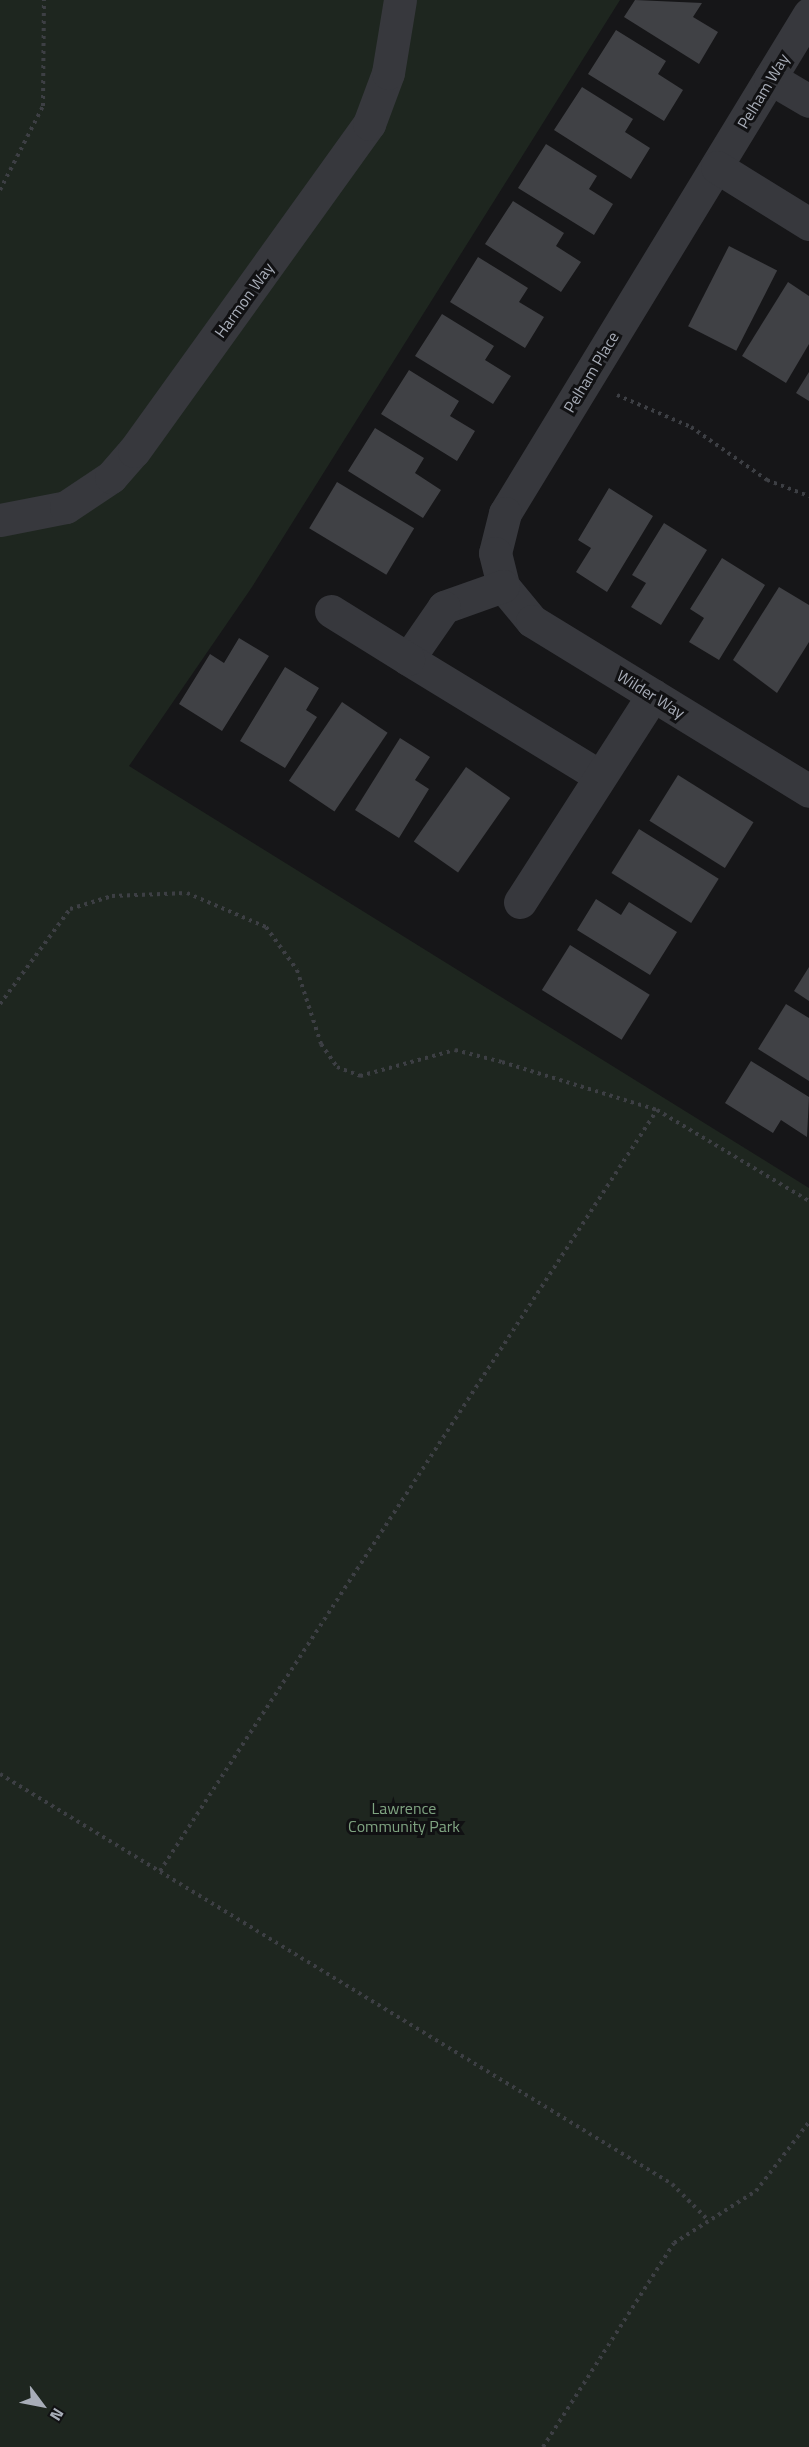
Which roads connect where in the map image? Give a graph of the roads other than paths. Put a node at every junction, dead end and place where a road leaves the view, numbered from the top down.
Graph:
1 (400, 0) edge
2 (809, 14) edge
3 (770, 78) junction
4 (809, 102) edge
5 (717, 167) junction
6 (809, 224) edge
7 (0, 520) edge
8 (503, 586) junction
9 (332, 611) dead end
10 (408, 659) junction
11 (653, 695) junction
12 (600, 776) junction
13 (809, 791) edge
14 (520, 902) dead end

1 - 7 street, Harmon Way
2 - 3 street, Pelham Way
3 - 4 street
3 - 5 street, Pelham Way
5 - 6 street
5 - 8 street, Pelham Place
8 - 10 street
8 - 11 street, Wilder Way
9 - 10 street
10 - 12 street
11 - 12 street
11 - 13 street, Wilder Way
12 - 14 street

